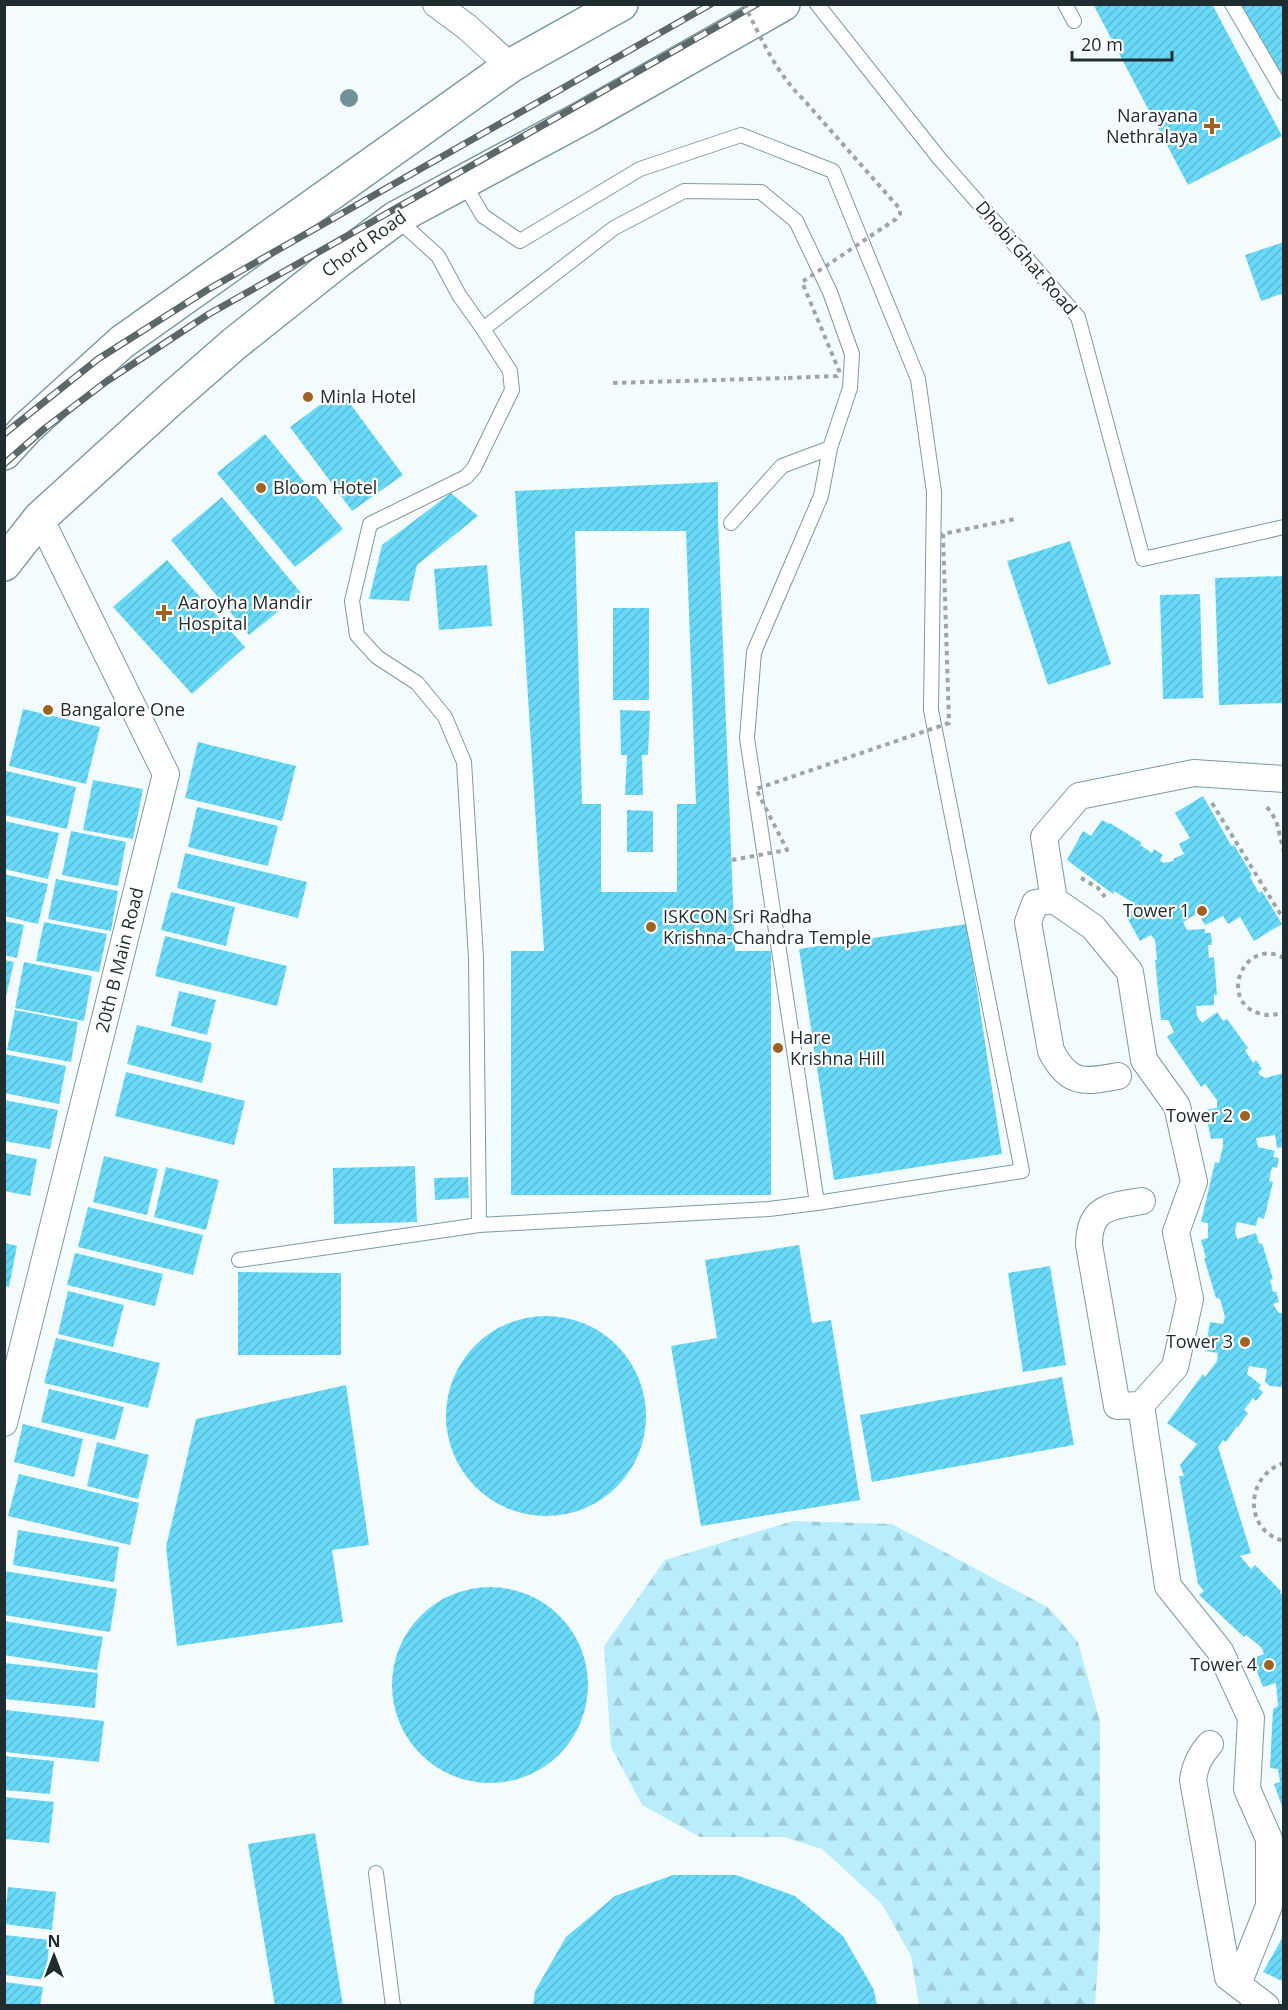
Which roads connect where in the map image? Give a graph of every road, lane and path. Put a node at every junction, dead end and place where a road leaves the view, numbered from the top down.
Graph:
1 (436, 4) edge
2 (621, 4) edge
3 (744, 4) edge
4 (783, 4) edge
5 (817, 4) edge
6 (1065, 4) edge
7 (1232, 4) edge
8 (1074, 21) dead end
9 (510, 66) junction
10 (1284, 93) edge
11 (463, 182) junction
12 (396, 218) junction
13 (483, 329) junction
14 (613, 383) dead end
15 (830, 448) junction
16 (4, 453) edge
17 (39, 518) junction
18 (1015, 519) dead end
19 (731, 524) dead end
20 (1284, 527) edge
21 (4, 564) edge
22 (1245, 777) junction
23 (1284, 779) edge
24 (1206, 795) dead end
25 (1284, 852) edge
26 (732, 860) dead end
27 (1054, 900) junction
28 (1284, 920) edge
29 (1282, 955) edge
30 (1284, 1012) edge
31 (1118, 1076) dead end
32 (1142, 1201) dead end
33 (817, 1203) junction
34 (478, 1225) junction
35 (239, 1260) dead end
36 (1141, 1405) junction
37 (4, 1423) edge
38 (1284, 1463) edge
39 (1284, 1541) edge
40 (1210, 1744) dead end
41 (376, 1874) dead end
42 (1238, 1984) junction
43 (393, 2006) edge
44 (1266, 2006) edge

1 - 9 street
2 - 9 main road
3 - 14 path, bridge
4 - 11 main road, Chord Road
5 - 20 lane, Dhobi Ghat Road
6 - 8 lane
7 - 10 lane
9 - 16 main road
11 - 12 main road, Chord Road
11 - 33 lane
12 - 13 lane
12 - 17 main road, Chord Road
13 - 15 lane
13 - 34 lane
15 - 19 lane
15 - 33 lane
17 - 21 main road, Chord Road
17 - 37 street, 20th B Main Road
18 - 26 path, bridge
22 - 23 street
22 - 25 path
22 - 27 street
24 - 28 path
27 - 31 street
27 - 36 street
29 - 30 path
32 - 36 street
33 - 34 lane
34 - 35 lane
36 - 42 street
38 - 39 path
40 - 42 street
41 - 43 lane
42 - 44 street

